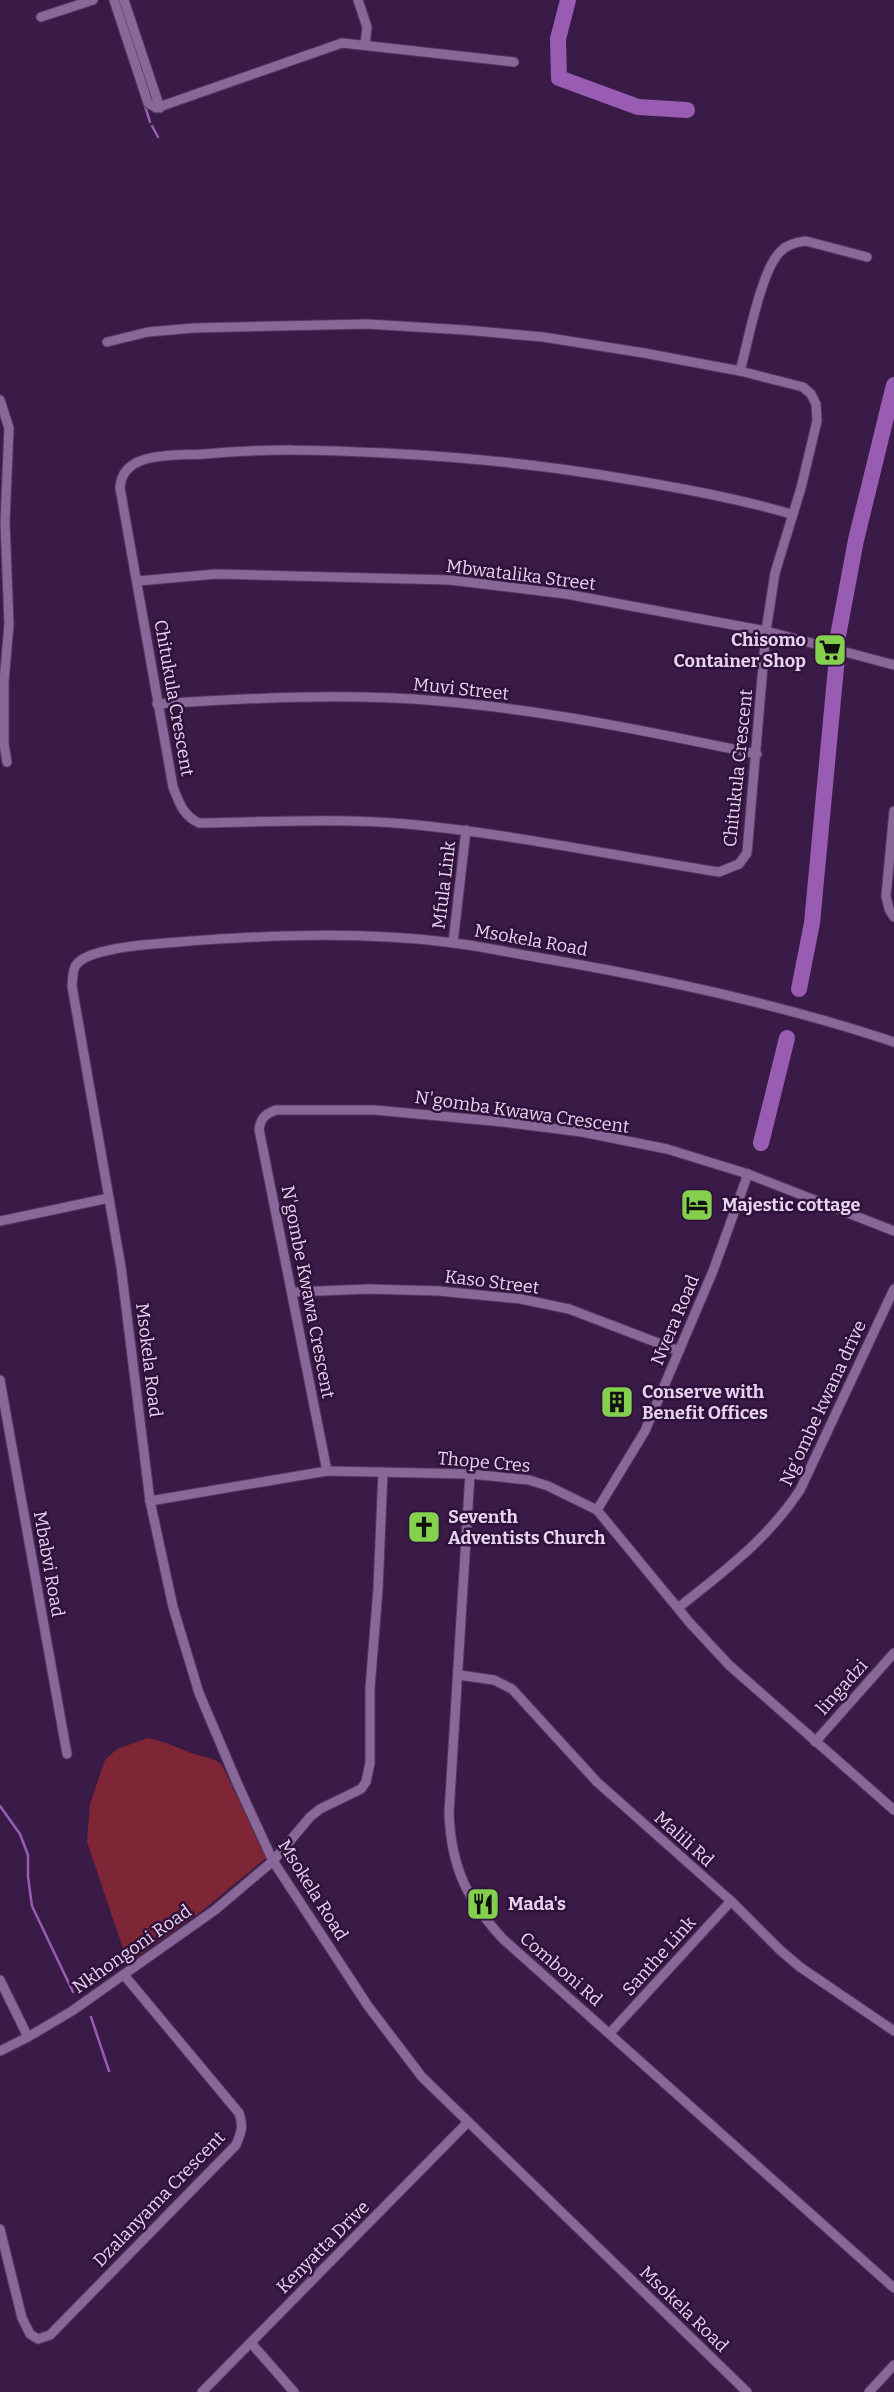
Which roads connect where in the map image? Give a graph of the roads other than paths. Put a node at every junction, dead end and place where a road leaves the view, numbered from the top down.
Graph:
1 (93, 0) edge
2 (114, 0) edge
3 (124, 0) edge
4 (358, 0) edge
5 (41, 17) dead end
6 (365, 45) junction
7 (514, 62) dead end
8 (160, 108) junction
9 (867, 257) dead end
10 (107, 342) dead end
11 (740, 371) junction
12 (0, 400) edge
13 (791, 514) junction
14 (138, 581) junction
15 (766, 631) junction
16 (894, 665) edge
17 (157, 704) junction
18 (757, 754) junction
19 (7, 762) dead end
20 (894, 811) edge
21 (466, 830) junction
22 (894, 917) edge
23 (453, 943) junction
24 (894, 1042) edge
25 (261, 1119) joint
26 (748, 1174) junction
27 (109, 1198) junction
28 (0, 1221) edge
29 (894, 1231) edge
30 (894, 1289) edge
31 (293, 1292) junction
32 (679, 1351) junction
33 (0, 1380) edge
34 (327, 1471) junction
35 (383, 1472) junction
36 (470, 1474) junction
37 (150, 1500) junction
38 (597, 1510) junction
39 (678, 1608) junction
40 (894, 1653) edge
41 (459, 1675) junction
42 (815, 1742) junction
43 (67, 1754) dead end
44 (894, 1810) edge
45 (273, 1861) junction
46 (731, 1901) junction
47 (124, 1975) junction
48 (0, 1980) edge
49 (894, 2031) edge
50 (610, 2033) junction
51 (28, 2037) junction
52 (0, 2050) edge
53 (467, 2123) junction
54 (0, 2229) edge
55 (894, 2288) edge
56 (251, 2343) junction
57 (894, 2365) edge
58 (202, 2392) edge
59 (294, 2392) edge
60 (747, 2392) edge
61 (869, 2392) edge

1 - 5 street
2 - 8 street
3 - 8 street
4 - 6 street
6 - 7 street
6 - 8 street
9 - 11 street
10 - 11 street, Chitukula Crescent
11 - 13 street, Chitukula Crescent
12 - 19 street
13 - 14 street, Chitukula Crescent
13 - 15 street, Chitukula Crescent
14 - 15 street, Mbwatalika Street
14 - 17 street, Chitukula Crescent
15 - 16 street, Mbwatalika Street
15 - 18 street, Chitukula Crescent
17 - 18 street, Muvi Street
17 - 21 street, Chitukula Crescent
18 - 21 street, Chitukula Crescent
20 - 22 street
21 - 23 street, Mfula Link
23 - 24 street, Msokela Road
23 - 27 street, Msokela Road
25 - 26 street, N'gomba Kwawa Crescent
25 - 31 street, N'gombe Kwawa Crescent
26 - 29 street, N'gomba Kwawa Crescent
26 - 32 street, Nvera Road
27 - 28 street
27 - 37 street, Msokela Road
30 - 39 street, Ng'ombe kwana drive
31 - 32 street, Kaso Street
31 - 34 street, N'gombe Kwawa Crescent
32 - 38 street, Nvera Road
33 - 43 street, Mbabvi Road
34 - 35 street, Thope Cres
34 - 37 street, Thope Cres
35 - 36 street, Thope Cres
35 - 45 street, Nkhongoni Road
36 - 38 street, Thope Cres
36 - 41 street, Comboni Rd
37 - 45 street, Msokela Road
38 - 39 street, Thope Cres
39 - 42 street, Thope Cres
40 - 42 street, lingadzi
41 - 46 street, Malili Rd
41 - 50 street, Comboni Rd
42 - 44 street, Thope Cres
45 - 47 street, Nkhongoni Road
45 - 53 street, Msokela Road
46 - 49 street, Malili Rd
46 - 50 street, Santhe Link
47 - 51 street, Nkhongoni Road
47 - 54 street, Dzalanyama Crescent
48 - 51 street
50 - 55 street, Comboni Rd
51 - 52 street, Nkhongoni Road
53 - 56 street, Kenyatta Drive
53 - 60 street, Msokela Road
56 - 58 street, Kenyatta Drive
56 - 59 street
57 - 61 street

